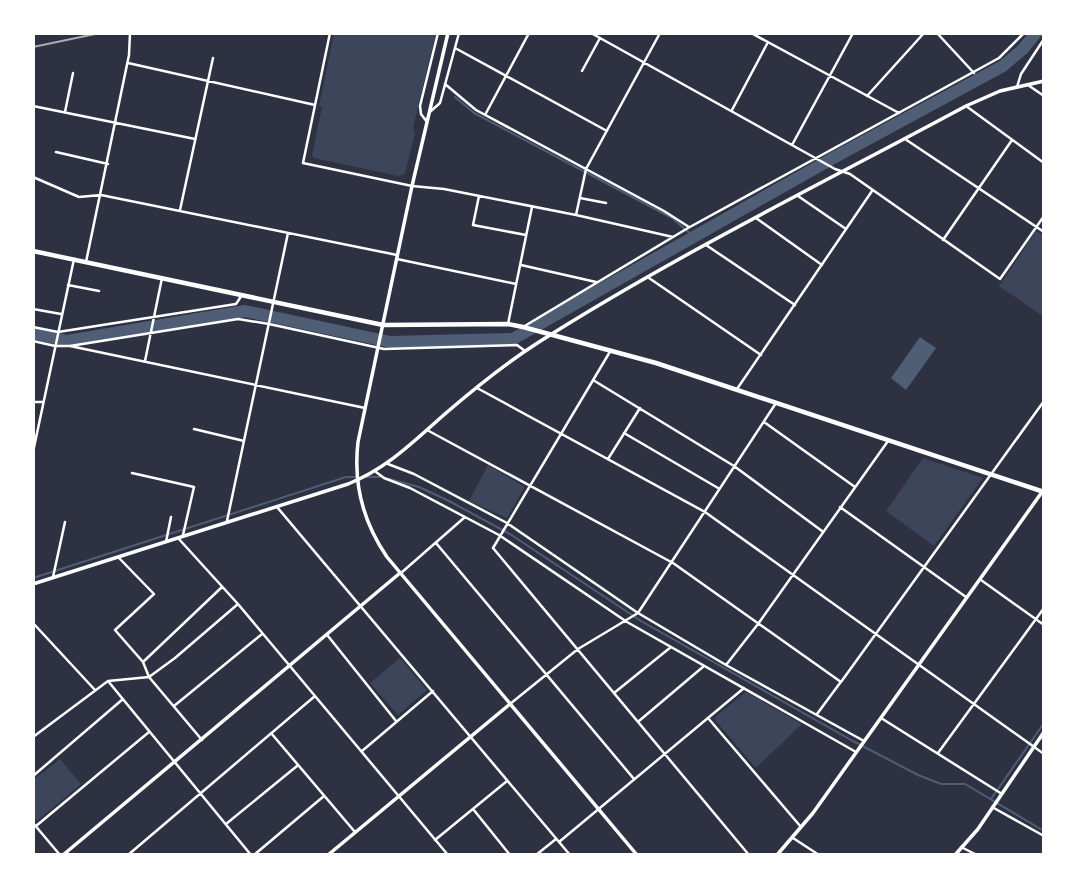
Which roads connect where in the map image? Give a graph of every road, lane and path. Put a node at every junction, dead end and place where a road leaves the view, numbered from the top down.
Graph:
1 (130, 33) edge
2 (330, 33) edge
3 (438, 33) edge
4 (458, 33) edge
5 (529, 33) edge
6 (592, 33) edge
7 (660, 33) edge
8 (751, 33) edge
9 (853, 33) edge
10 (924, 33) edge
11 (937, 33) edge
12 (1024, 33) edge
13 (448, 34) edge
14 (757, 34) edge
15 (600, 38) junction
16 (1044, 39) edge
17 (768, 42) junction
18 (455, 48) junction
19 (213, 58) dead end
20 (128, 63) junction
21 (644, 63) junction
22 (582, 71) dead end
23 (73, 73) dead end
24 (974, 73) junction
25 (506, 75) junction
26 (830, 76) junction
27 (1044, 81) edge
28 (207, 82) junction
29 (445, 84) junction
30 (1028, 85) junction
31 (1017, 87) junction
32 (867, 96) junction
33 (1044, 96) edge
34 (315, 105) junction
35 (33, 106) edge
36 (966, 106) junction
37 (732, 110) junction
38 (429, 112) junction
39 (65, 113) junction
40 (900, 113) junction
41 (485, 115) junction
42 (115, 122) junction
43 (426, 122) junction
44 (607, 131) junction
45 (195, 139) junction
46 (905, 139) junction
47 (1012, 140) junction
48 (792, 145) junction
49 (56, 152) dead end
50 (816, 158) junction
51 (1044, 163) edge
52 (108, 164) junction
53 (585, 171) junction
54 (842, 172) junction
55 (33, 177) edge
56 (412, 186) junction
57 (979, 189) junction
58 (872, 191) junction
59 (101, 194) junction
60 (479, 196) junction
61 (798, 196) junction
62 (580, 198) junction
63 (606, 203) dead end
64 (532, 206) junction
65 (180, 210) junction
66 (576, 215) junction
67 (1044, 216) edge
68 (756, 218) junction
69 (1036, 227) junction
70 (687, 229) junction
71 (846, 229) junction
72 (1044, 232) edge
73 (288, 233) junction
74 (526, 235) junction
75 (673, 237) junction
76 (943, 240) junction
77 (706, 245) junction
78 (33, 251) edge
79 (397, 257) junction
80 (74, 259) junction
81 (86, 262) junction
82 (822, 264) junction
83 (521, 265) junction
84 (162, 277) junction
85 (649, 278) junction
86 (596, 282) junction
87 (516, 284) junction
88 (68, 285) junction
89 (99, 291) dead end
90 (242, 295) junction
91 (274, 302) junction
92 (795, 305) junction
93 (33, 309) edge
94 (61, 315) junction
95 (152, 318) junction
96 (269, 324) junction
97 (508, 324) junction
98 (383, 325) junction
99 (33, 327) edge
100 (523, 327) junction
101 (58, 332) junction
102 (150, 334) junction
103 (553, 334) junction
104 (33, 341) edge
105 (55, 345) junction
106 (70, 345) junction
107 (378, 347) junction
108 (611, 350) junction
109 (525, 351) junction
110 (761, 355) junction
111 (145, 361) junction
112 (593, 380) junction
113 (256, 385) junction
114 (477, 388) junction
115 (737, 389) junction
116 (1044, 401) edge
117 (33, 402) edge
118 (43, 402) junction
119 (776, 403) junction
120 (365, 408) junction
121 (640, 408) junction
122 (764, 422) junction
123 (194, 429) dead end
124 (427, 430) junction
125 (624, 433) junction
126 (561, 434) junction
127 (889, 440) junction
128 (244, 441) junction
129 (33, 451) edge
130 (608, 459) junction
131 (388, 464) junction
132 (734, 466) junction
133 (376, 472) junction
134 (132, 473) dead end
135 (990, 474) junction
136 (357, 480) junction
137 (530, 485) junction
138 (855, 487) junction
139 (719, 489) junction
140 (1043, 491) edge
141 (277, 507) junction
142 (840, 507) junction
143 (705, 512) junction
144 (171, 517) dead end
145 (465, 517) junction
146 (65, 522) dead end
147 (227, 523) junction
148 (506, 525) junction
149 (822, 531) junction
150 (500, 535) junction
151 (181, 537) junction
152 (166, 542) junction
153 (436, 543) junction
154 (118, 557) junction
155 (673, 563) junction
156 (923, 567) junction
157 (401, 573) junction
158 (791, 575) junction
159 (53, 578) junction
160 (980, 579) junction
161 (33, 584) edge
162 (223, 586) junction
163 (967, 598) junction
164 (238, 604) junction
165 (361, 606) junction
166 (1044, 608) edge
167 (638, 614) junction
168 (1036, 619) junction
169 (628, 621) junction
170 (33, 623) edge
171 (758, 624) junction
172 (1044, 625) edge
173 (262, 634) junction
174 (874, 635) junction
175 (328, 636) junction
176 (671, 647) junction
177 (578, 649) junction
178 (144, 662) junction
179 (726, 665) junction
180 (918, 665) junction
181 (291, 666) junction
182 (704, 666) junction
183 (547, 675) junction
184 (149, 677) junction
185 (108, 681) junction
186 (841, 682) junction
187 (744, 688) junction
188 (94, 691) junction
189 (433, 691) junction
190 (614, 693) junction
191 (315, 696) junction
192 (123, 699) junction
193 (510, 704) junction
194 (973, 705) junction
195 (174, 706) junction
196 (817, 714) junction
197 (708, 718) junction
198 (881, 718) junction
199 (397, 721) junction
200 (638, 722) junction
201 (149, 732) junction
202 (1044, 732) edge
203 (271, 733) junction
204 (470, 736) junction
205 (33, 737) edge
206 (202, 740) junction
207 (864, 742) junction
208 (1032, 747) junction
209 (362, 751) junction
210 (857, 751) junction
211 (938, 753) junction
212 (664, 754) junction
213 (1044, 754) edge
214 (175, 762) junction
215 (298, 765) junction
216 (33, 776) edge
217 (634, 779) junction
218 (507, 781) junction
219 (201, 792) junction
220 (1002, 794) junction
221 (324, 796) junction
222 (398, 796) junction
223 (992, 807) junction
224 (473, 809) junction
225 (598, 809) junction
226 (226, 824) junction
227 (34, 825) edge
228 (802, 827) junction
229 (355, 832) junction
230 (1044, 836) edge
231 (793, 838) junction
232 (435, 840) junction
233 (558, 840) junction
234 (961, 847) junction
235 (62, 855) edge
236 (128, 855) edge
237 (253, 855) edge
238 (328, 855) edge
239 (448, 855) edge
240 (510, 855) edge
241 (536, 855) edge
242 (570, 855) edge
243 (637, 855) edge
244 (748, 855) edge
245 (777, 855) edge
246 (819, 855) edge
247 (955, 855) edge
248 (977, 855) edge

1 - 20 street
2 - 34 street
3 - 43 street
4 - 18 street
5 - 25 street
6 - 15 street
7 - 21 street
8 - 14 street
9 - 26 street
10 - 32 street
11 - 24 street
12 - 24 street
13 - 38 street
14 - 17 street
15 - 21 street
15 - 22 street
16 - 31 street
17 - 26 street
17 - 37 street
18 - 25 street
18 - 29 street
19 - 28 street
20 - 28 street
20 - 42 street
21 - 37 street
21 - 44 street
23 - 39 street
24 - 40 street
25 - 41 street
25 - 44 street
26 - 32 street
26 - 48 street
27 - 30 street
28 - 34 street
28 - 45 street
29 - 38 street
29 - 41 street
30 - 31 street
30 - 33 street
31 - 36 street
32 - 40 street
34 - 56 street
35 - 39 street
36 - 46 street
36 - 47 street
37 - 48 street
38 - 43 street
39 - 42 street
40 - 50 street
41 - 53 street
42 - 45 street
42 - 52 street
43 - 56 street
44 - 53 street
45 - 65 street
46 - 54 street
46 - 57 street
47 - 51 street
47 - 57 street
48 - 50 street
49 - 52 street
50 - 54 street
50 - 70 street
52 - 59 street
53 - 62 street
53 - 70 street
54 - 58 street
54 - 61 street
55 - 59 street
56 - 60 street
56 - 79 street
57 - 69 street
57 - 76 street
58 - 71 street
58 - 76 street
59 - 65 street
59 - 81 street
60 - 64 street
60 - 74 street
61 - 68 street
61 - 71 street
62 - 63 street
62 - 66 street
64 - 66 street
64 - 74 street
65 - 73 street
66 - 75 street
67 - 69 street
68 - 77 street
68 - 82 street
69 - 72 street
69 - 76 street
70 - 75 street
71 - 82 street
73 - 79 street
73 - 91 street
74 - 83 street
75 - 86 street
77 - 85 street
77 - 92 street
78 - 80 main road
79 - 87 street
79 - 98 street
80 - 81 main road
80 - 88 street
81 - 84 main road
82 - 92 street
83 - 86 street
83 - 87 street
84 - 90 main road
84 - 95 street
85 - 103 street
85 - 110 street
86 - 100 street
87 - 97 street
88 - 89 street
88 - 94 street
90 - 91 main road
90 - 95 street
91 - 96 street
91 - 98 main road
92 - 110 street
93 - 94 street
94 - 101 street
95 - 101 street
95 - 102 street
96 - 102 street
96 - 107 street
96 - 113 street
97 - 98 main road
97 - 100 main road
98 - 107 street
99 - 101 street
100 - 103 main road
101 - 105 street
102 - 106 street
102 - 111 street
103 - 108 main road
103 - 109 street
104 - 105 street
105 - 106 street
105 - 118 street
106 - 111 street
107 - 109 street
107 - 120 street
108 - 112 street
108 - 115 main road
109 - 114 street
110 - 115 street
111 - 113 street
112 - 121 street
112 - 126 street
113 - 120 street
113 - 128 street
114 - 124 street
114 - 126 street
115 - 119 main road
116 - 135 street
117 - 118 street
118 - 129 street
119 - 122 street
119 - 127 main road
120 - 136 street
121 - 125 street
121 - 132 street
122 - 132 street
122 - 138 street
123 - 128 street
124 - 131 street
124 - 137 street
125 - 130 street
125 - 139 street
126 - 130 street
126 - 137 street
127 - 135 main road
127 - 138 street
128 - 147 street
130 - 143 street
131 - 133 street
131 - 148 street
132 - 139 street
132 - 149 street
133 - 136 street
133 - 145 street
134 - 151 street
135 - 140 main road
135 - 156 street
136 - 141 street
136 - 157 street
137 - 148 street
137 - 155 street
138 - 142 street
139 - 143 street
140 - 160 street
141 - 147 street
141 - 165 street
142 - 149 street
142 - 156 street
143 - 155 street
143 - 158 street
144 - 152 street
145 - 150 street
145 - 153 street
146 - 159 street
147 - 151 street
148 - 150 street
148 - 167 street
149 - 158 street
150 - 169 street
150 - 177 street
151 - 152 street
151 - 162 street
152 - 154 street
153 - 157 street
153 - 183 street
154 - 159 street
154 - 178 street
155 - 167 street
155 - 171 street
156 - 163 street
156 - 174 street
157 - 165 street
157 - 193 street
158 - 171 street
158 - 174 street
159 - 161 street
160 - 163 street
160 - 168 street
162 - 164 street
162 - 178 street
163 - 180 street
164 - 173 street
164 - 184 street
165 - 175 street
165 - 189 street
166 - 168 street
167 - 169 street
167 - 179 street
168 - 172 street
168 - 194 street
169 - 176 street
169 - 177 street
170 - 188 street
171 - 179 street
171 - 186 street
173 - 181 street
173 - 195 street
174 - 180 street
174 - 186 street
175 - 181 street
175 - 199 street
176 - 182 street
176 - 190 street
177 - 183 street
177 - 190 street
178 - 184 street
179 - 196 street
180 - 194 street
180 - 198 street
181 - 191 street
181 - 206 street
182 - 187 street
182 - 200 street
183 - 193 street
183 - 217 street
184 - 185 street
184 - 195 street
185 - 188 street
185 - 192 street
186 - 196 street
187 - 197 street
187 - 210 street
188 - 205 street
189 - 199 street
189 - 204 street
190 - 200 street
191 - 203 street
191 - 209 street
192 - 201 street
192 - 216 street
193 - 204 street
193 - 225 street
194 - 208 street
194 - 211 street
195 - 206 street
196 - 207 street
197 - 212 street
197 - 228 street
198 - 207 street
198 - 211 street
199 - 209 street
200 - 212 street
201 - 214 street
201 - 227 street
202 - 208 street
203 - 215 street
203 - 219 street
204 - 218 street
204 - 222 street
206 - 214 street
207 - 210 street
208 - 213 street
208 - 220 street
209 - 222 street
210 - 228 street
211 - 220 street
212 - 217 street
212 - 244 street
214 - 219 street
214 - 235 street
215 - 221 street
215 - 226 street
217 - 225 street
218 - 224 street
218 - 233 street
219 - 226 street
219 - 236 street
220 - 223 street
221 - 229 street
221 - 237 street
222 - 229 street
222 - 232 street
223 - 230 street
223 - 234 street
224 - 232 street
224 - 240 street
225 - 233 street
225 - 243 street
226 - 237 street
227 - 235 street
228 - 231 street
229 - 238 street
231 - 245 street
231 - 246 street
232 - 239 street
233 - 241 street
233 - 242 street
234 - 247 street
234 - 248 street

